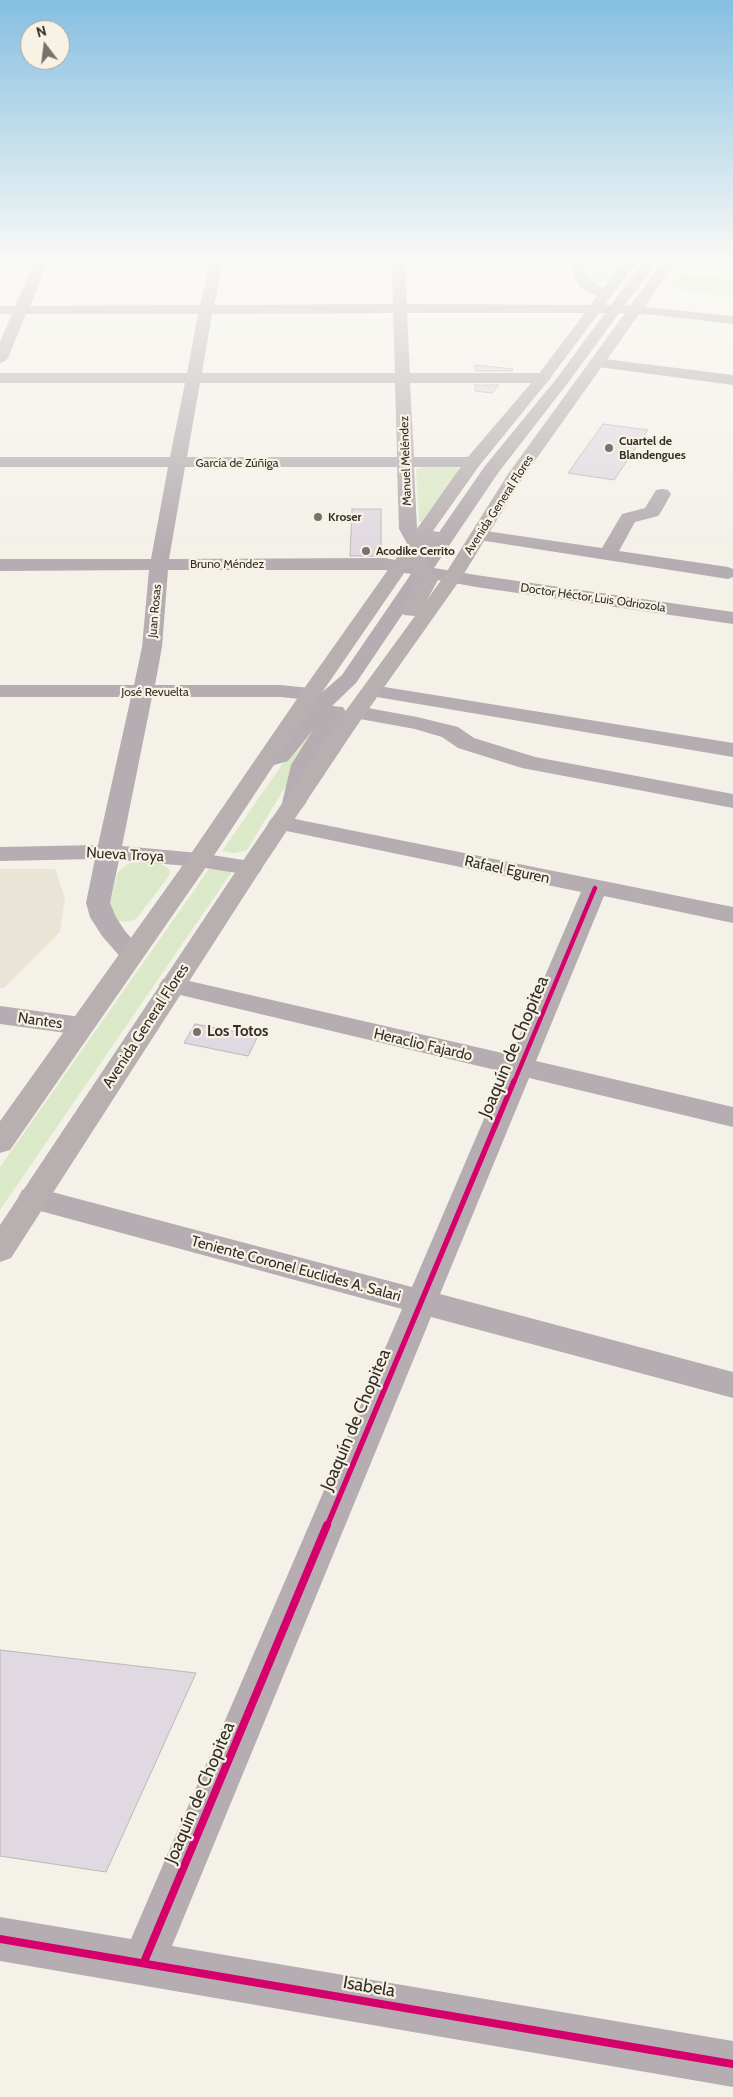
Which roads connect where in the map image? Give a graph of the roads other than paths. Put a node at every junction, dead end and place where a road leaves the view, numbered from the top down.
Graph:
1 (198, 356) edge
2 (401, 356) edge
3 (560, 356) edge
4 (580, 356) edge
5 (601, 356) edge
6 (596, 363) junction
7 (402, 377) junction
8 (0, 378) edge
9 (194, 378) junction
10 (543, 378) junction
11 (733, 380) edge
12 (0, 462) edge
13 (407, 462) junction
14 (473, 462) junction
15 (179, 463) junction
16 (662, 494) dead end
17 (430, 522) junction
18 (479, 535) junction
19 (415, 543) junction
20 (608, 555) junction
21 (0, 564) edge
22 (159, 564) junction
23 (399, 566) junction
24 (423, 571) junction
25 (728, 573) dead end
26 (453, 577) junction
27 (441, 593) junction
28 (733, 618) edge
29 (723, 635) dead end
30 (398, 652) junction
31 (348, 679) junction
32 (375, 687) junction
33 (0, 692) edge
34 (143, 692) junction
35 (310, 694) junction
36 (357, 712) junction
37 (631, 725) dead end
38 (733, 750) edge
39 (268, 760) junction
40 (733, 801) edge
41 (294, 803) junction
42 (280, 824) junction
43 (108, 852) junction
44 (0, 854) edge
45 (199, 860) junction
46 (250, 868) junction
47 (595, 888) junction
48 (733, 915) edge
49 (132, 954) junction
50 (172, 986) junction
51 (0, 1015) edge
52 (81, 1026) junction
53 (521, 1068) junction
54 (733, 1117) edge
55 (0, 1142) edge
56 (33, 1198) junction
57 (0, 1250) edge
58 (420, 1302) junction
59 (733, 1385) edge
60 (0, 1939) edge
61 (144, 1962) junction
62 (733, 2064) edge

1 - 9 street, Juan Rosas
2 - 7 street, Manuel Meléndez
3 - 10 main road, Avenida General Flores
4 - 24 street, Avenida General Flores
5 - 6 main road, Avenida General Flores
6 - 11 street
6 - 18 main road, Avenida General Flores
7 - 9 street
7 - 10 street
7 - 13 street, Manuel Meléndez
8 - 9 street
9 - 15 street, Juan Rosas
10 - 14 main road, Avenida General Flores
12 - 15 street, García de Zúñiga
13 - 14 street, García de Zúñiga
13 - 15 street, García de Zúñiga
13 - 19 street, Manuel Meléndez
14 - 17 main road, Avenida General Flores
15 - 22 street, Juan Rosas
16 - 20 street
17 - 19 main road, Avenida General Flores
17 - 24 main road
18 - 20 street
18 - 26 main road, Avenida General Flores
19 - 23 main road, Avenida General Flores
20 - 25 street
21 - 22 street, Bruno Méndez
22 - 23 street, Bruno Méndez
22 - 34 street, Juan Rosas
23 - 24 street, Bruno Méndez
23 - 35 main road, Avenida General Flores
24 - 26 street, Bruno Méndez
24 - 30 main road
24 - 31 street, Avenida General Flores
26 - 27 main road, Avenida General Flores
26 - 28 street, Doctor Héctor Luis Odriozola
27 - 29 street
27 - 30 main road, Avenida General Flores
30 - 32 main road, Avenida General Flores
31 - 39 street, Avenida General Flores
31 - 41 street, Avenida General Flores
32 - 36 main road, Avenida General Flores
32 - 37 street
32 - 38 street
33 - 34 street, José Revuelta
34 - 35 street, José Revuelta
34 - 43 street, Juan Rosas
35 - 39 main road, Avenida General Flores
36 - 40 street
36 - 41 main road, Avenida General Flores
39 - 45 main road, Avenida General Flores
41 - 42 main road, Avenida General Flores
42 - 46 main road, Avenida General Flores
42 - 47 street, Rafael Eguren
43 - 44 street, Nueva Troya
43 - 45 street, Nueva Troya
43 - 49 street, Juan Rosas
45 - 46 street, Nueva Troya
45 - 49 main road, Avenida General Flores
46 - 50 main road, Avenida General Flores
47 - 48 street, Rafael Eguren
47 - 53 street, Joaquín de Chopitea
49 - 52 main road, Avenida General Flores
50 - 53 street, Heraclio Fajardo
50 - 56 main road, Avenida General Flores
51 - 52 street, Nantes
52 - 55 main road, Avenida General Flores
53 - 54 street, Heraclio Fajardo
53 - 58 street, Joaquín de Chopitea
56 - 57 main road, Avenida General Flores
56 - 58 street, Teniente Coronel Euclides A. Salari
58 - 59 street, Teniente Coronel Euclides A. Salari
58 - 61 street, Joaquín de Chopitea
60 - 61 street, Isabela
61 - 62 street, Isabela

